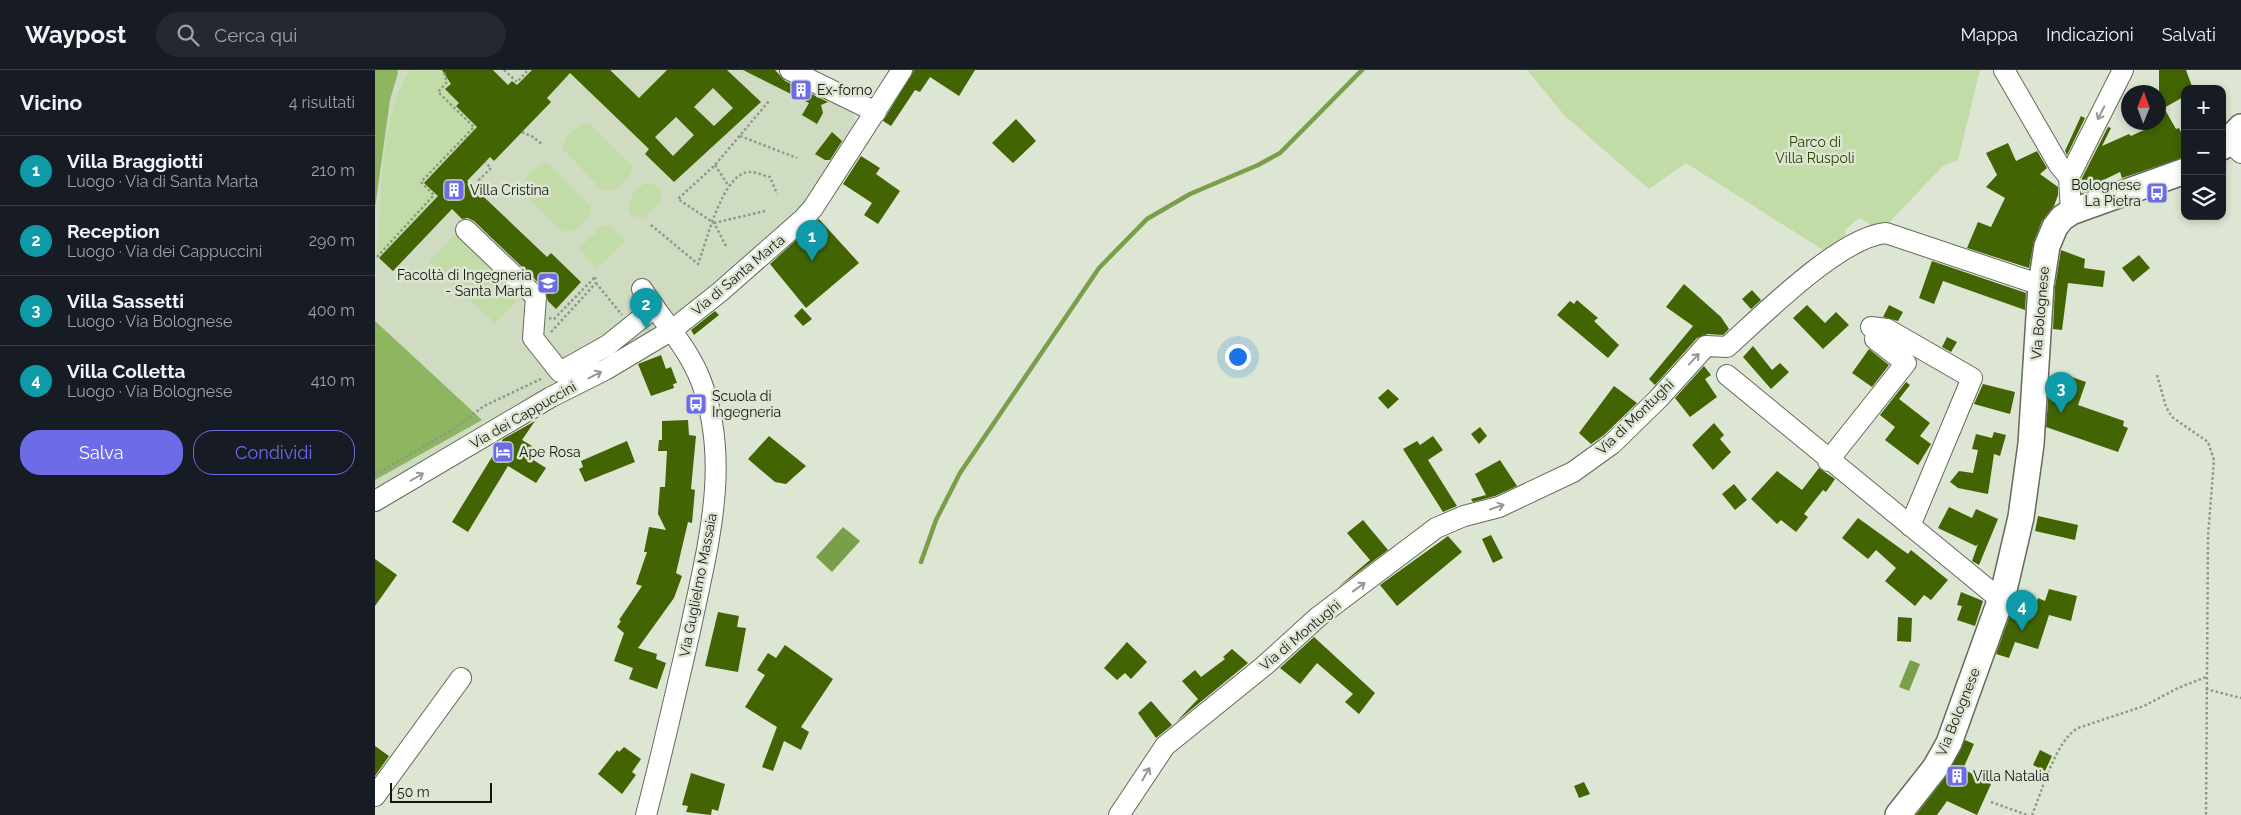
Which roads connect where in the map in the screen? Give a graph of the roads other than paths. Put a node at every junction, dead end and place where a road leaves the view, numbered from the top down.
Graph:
1 (790, 70) edge
2 (902, 70) edge
3 (2004, 70) edge
4 (2123, 70) edge
5 (876, 112) junction
6 (2181, 173) edge
7 (2069, 177) junction
8 (2071, 212) junction
9 (466, 230) dead end
10 (2041, 285) junction
11 (642, 289) dead end
12 (654, 308) junction
13 (672, 330) junction
14 (1727, 375) dead end
15 (1828, 461) junction
16 (375, 501) edge
17 (1910, 526) junction
18 (2001, 600) junction
19 (461, 678) dead end
20 (375, 796) edge
21 (646, 815) edge
22 (1119, 815) edge
23 (1899, 815) edge

1 - 5 street
2 - 5 street, Via di Santa Marta
3 - 7 street
4 -> 7 street
5 - 13 street, Via di Santa Marta
6 - 8 main road, Via Bolognese
7 - 8 street
8 - 10 main road, Via Bolognese
9 - 12 street
10 - 18 main road, Via Bolognese
22 -> 10 street, Via di Montughi
11 - 12 street, Via Guglielmo Massaia
12 - 13 street, Via Guglielmo Massaia
16 -> 13 street, Via dei Cappuccini
13 - 21 street, Via Guglielmo Massaia
14 - 15 street
15 - 17 street
15 - 17 street
17 - 18 street
18 - 23 main road, Via Bolognese
19 - 20 street

